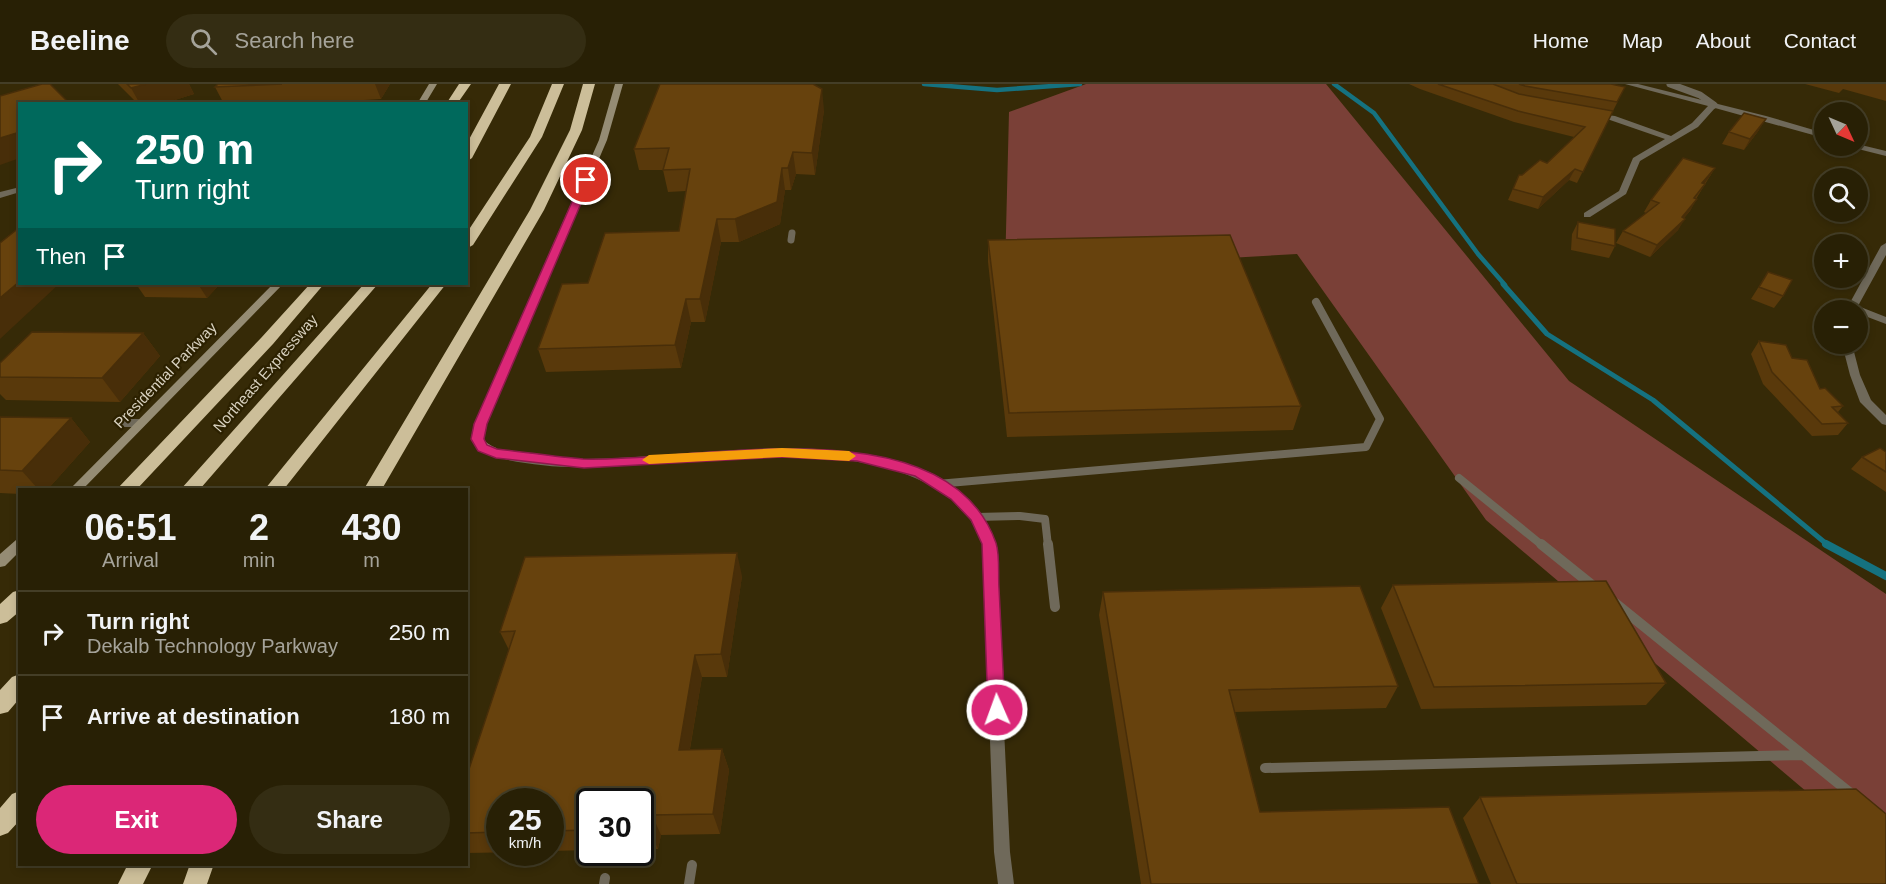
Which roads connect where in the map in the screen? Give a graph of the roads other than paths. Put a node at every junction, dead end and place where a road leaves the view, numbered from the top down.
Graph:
1 (433, 84) edge
2 (465, 84) edge
3 (505, 84) edge
4 (558, 84) edge
5 (589, 84) edge
6 (618, 84) edge
7 (1629, 84) edge
8 (1670, 84) edge
9 (422, 102) edge
10 (452, 102) edge
11 (1714, 105) junction
12 (1586, 113) edge
13 (1814, 133) edge
14 (1673, 139) junction
15 (1868, 149) edge
16 (468, 154) edge
17 (1886, 154) edge
18 (18, 190) edge
19 (0, 195) edge
20 (1587, 215) dead end
21 (468, 242) edge
22 (1886, 246) edge
23 (277, 285) edge
24 (316, 285) edge
25 (370, 285) edge
26 (438, 285) edge
27 (1856, 300) edge
28 (1316, 302) dead end
29 (1868, 315) edge
30 (1886, 321) edge
31 (1849, 354) edge
32 (1886, 421) edge
33 (122, 423) dead end
34 (141, 423) junction
35 (1459, 478) dead end
36 (937, 484) junction
37 (77, 488) edge
38 (127, 488) edge
39 (191, 488) edge
40 (275, 488) edge
41 (374, 488) edge
42 (976, 517) junction
43 (18, 545) edge
44 (0, 562) edge
45 (18, 600) edge
46 (1055, 607) dead end
47 (0, 616) edge
48 (18, 685) edge
49 (0, 705) edge
50 (1803, 755) junction
51 (1265, 768) dead end
52 (18, 804) edge
53 (1868, 807) edge
54 (0, 825) edge
55 (692, 865) dead end
56 (140, 866) edge
57 (201, 866) edge
58 (130, 884) edge
59 (195, 884) edge
60 (689, 884) edge
61 (1006, 884) edge

1 - 9 street
2 - 10 highway
3 - 16 highway
4 - 21 highway
5 - 41 highway
6 - 36 street
7 - 11 street
8 - 11 lane
11 - 13 street
11 - 14 street
12 - 14 street
14 - 20 street
15 - 17 street
18 - 19 street
22 - 27 street
23 - 34 street, Presidential Parkway
24 - 38 highway
25 - 39 highway, Northeast Expressway
26 - 40 highway
28 - 36 lane
29 - 30 street
31 - 32 street
33 - 34 lane
34 - 37 street, Presidential Parkway
35 - 50 lane
36 - 42 street
42 - 46 lane
42 - 61 street
43 - 44 street
45 - 47 highway
48 - 49 highway
50 - 51 lane
50 - 53 lane
52 - 54 highway
55 - 60 lane
56 - 58 highway
57 - 59 highway

